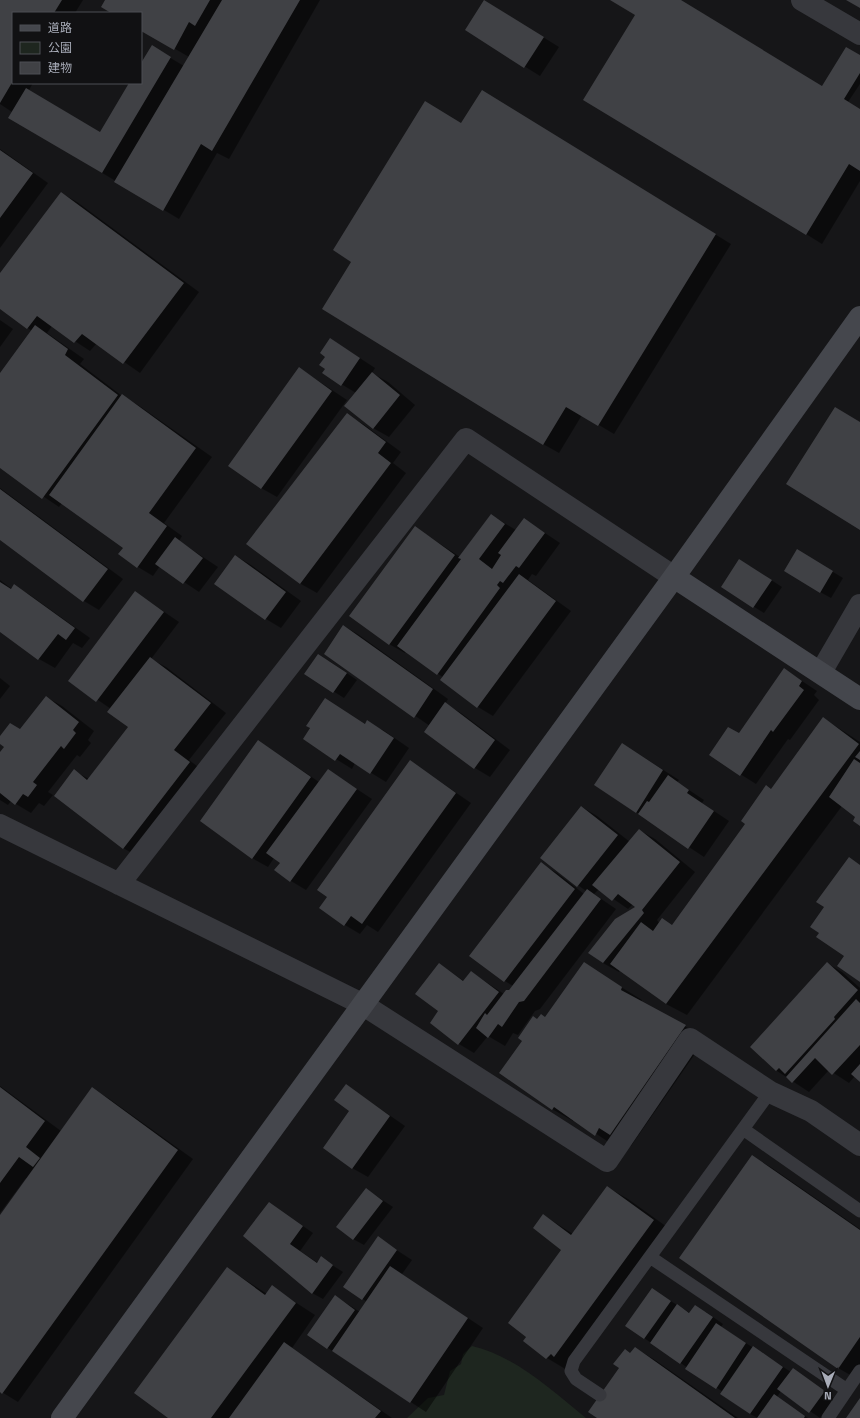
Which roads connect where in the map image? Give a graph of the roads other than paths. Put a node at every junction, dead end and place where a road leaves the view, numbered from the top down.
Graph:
1 (802, 0) edge
2 (860, 34) edge
3 (860, 317) edge
4 (674, 577) junction
5 (860, 605) edge
6 (821, 672) junction
7 (860, 699) edge
8 (0, 825) edge
9 (119, 884) junction
10 (362, 1004) junction
11 (770, 1092) junction
12 (743, 1129) junction
13 (860, 1145) edge
14 (860, 1211) edge
15 (650, 1257) junction
16 (860, 1372) edge
17 (847, 1390) junction
18 (600, 1395) dead end
19 (62, 1418) edge
20 (828, 1418) edge

1 - 2 street
3 - 4 street
4 - 6 street
4 - 9 street
4 - 10 street
5 - 6 street
6 - 7 street
8 - 9 street
9 - 10 street
10 - 11 street
10 - 19 street
11 - 12 lane
11 - 13 street
12 - 14 lane
12 - 15 lane
15 - 17 lane
15 - 18 lane
16 - 17 lane
17 - 20 lane

